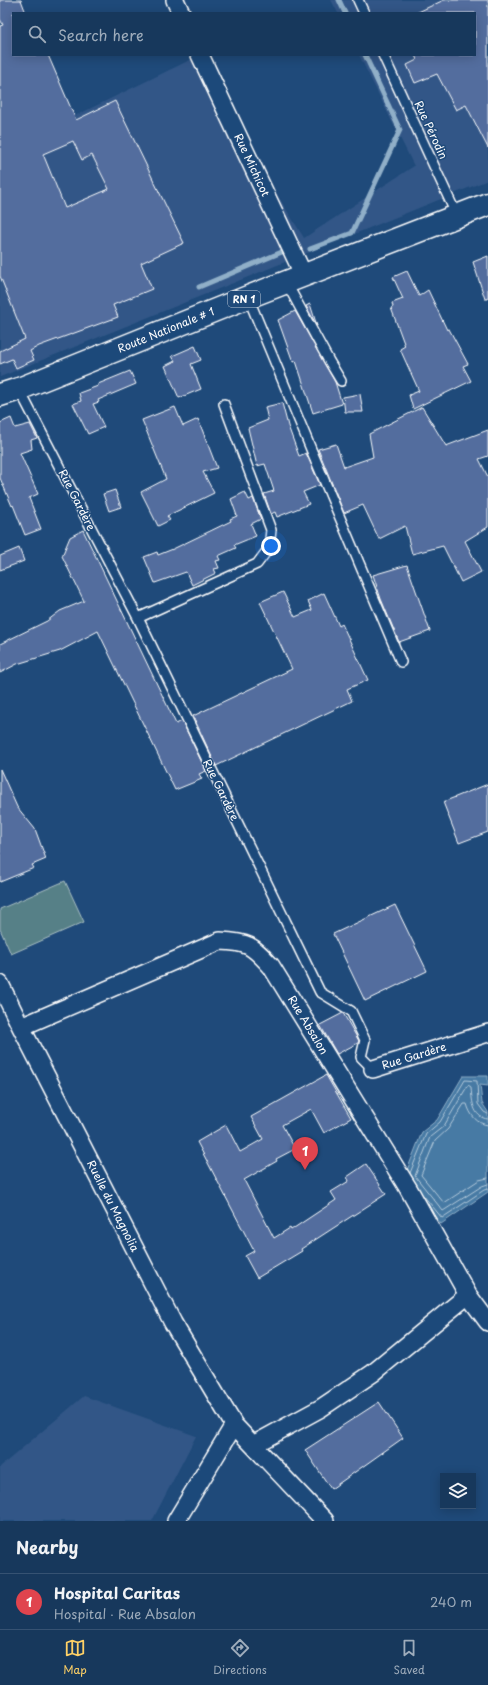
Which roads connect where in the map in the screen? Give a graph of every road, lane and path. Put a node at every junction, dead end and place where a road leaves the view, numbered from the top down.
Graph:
1 (175, 0) edge
2 (358, 0) edge
3 (181, 12) edge
4 (364, 12) edge
5 (200, 56) edge
6 (383, 56) edge
7 (488, 204) edge
8 (458, 216) junction
9 (295, 279) junction
10 (248, 297) junction
11 (341, 381) dead end
12 (9, 392) edge
13 (224, 404) dead end
14 (138, 618) junction
15 (401, 662) dead end
16 (0, 984) edge
17 (20, 1027) junction
18 (488, 1033) edge
19 (373, 1069) joint
20 (468, 1295) junction
21 (488, 1322) edge
22 (234, 1425) junction
23 (253, 1445) junction
24 (176, 1521) edge
25 (325, 1521) edge

1 - 3 street
2 - 4 lane
5 - 9 street, Rue Michicot
6 - 8 lane, Rue Pérodin
7 - 8 main road, Route Nationale # 1 / RN 1
8 - 9 main road, Route Nationale # 1 / RN 1
9 - 10 main road, Route Nationale # 1 / RN 1
9 - 11 lane
10 - 12 main road, Route Nationale # 1 / RN 1
10 - 15 lane
12 - 14 lane, Rue Gardère
13 - 14 lane
14 - 19 lane, Rue Gardère
16 - 17 street, Ruelle du Magnolia
17 - 20 street, Rue Absalon
17 - 22 street, Ruelle du Magnolia
18 - 19 street, Rue Gardère
20 - 21 street, Rue Absalon
20 - 23 street
22 - 23 street, Ruelle du Magnolia
22 - 24 street
23 - 25 street, Ruelle du Magnolia

